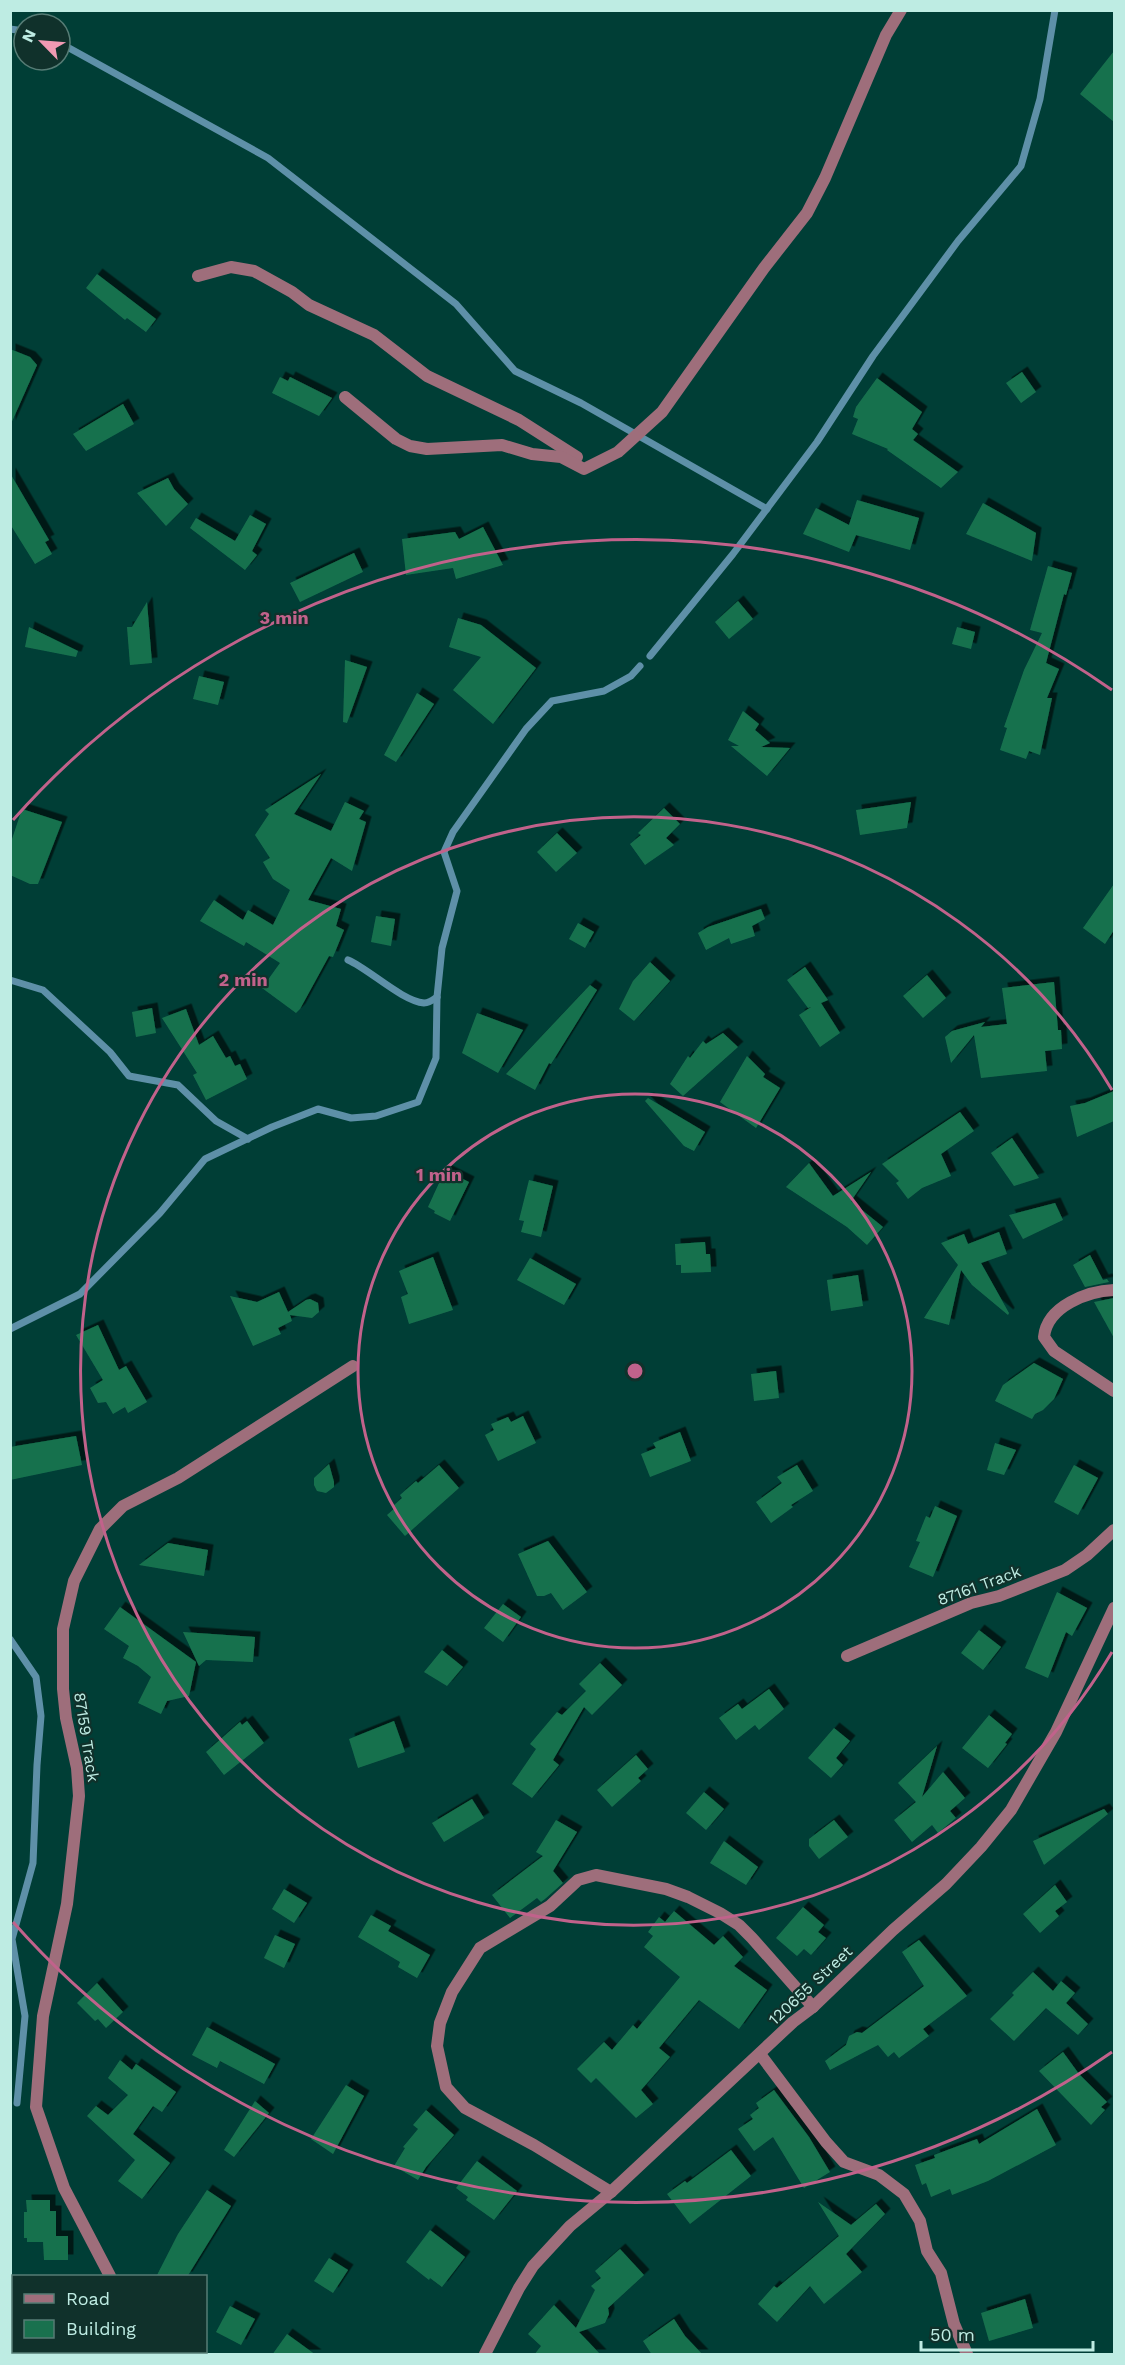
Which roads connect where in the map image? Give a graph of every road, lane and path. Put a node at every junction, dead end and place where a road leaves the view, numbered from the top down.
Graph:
1 (901, 10) edge
2 (198, 276) dead end
3 (345, 397) dead end
4 (590, 466) junction
5 (1114, 1290) edge
6 (352, 1365) dead end
7 (1114, 1392) edge
8 (1114, 1530) edge
9 (1114, 1608) edge
10 (847, 1656) dead end
11 (813, 2007) junction
12 (760, 2054) junction
13 (611, 2192) junction
14 (109, 2275) edge
15 (485, 2355) edge
16 (967, 2355) edge

1 - 4 street
2 - 4 street
3 - 4 street
5 - 7 street
6 - 14 street, 87159 Track
8 - 10 street, 87161 Track
9 - 11 street, 120655 Street
11 - 12 street, 120655 Street
11 - 13 street
12 - 13 street, 120655 Street
12 - 16 street
13 - 15 street, 120655 Street

